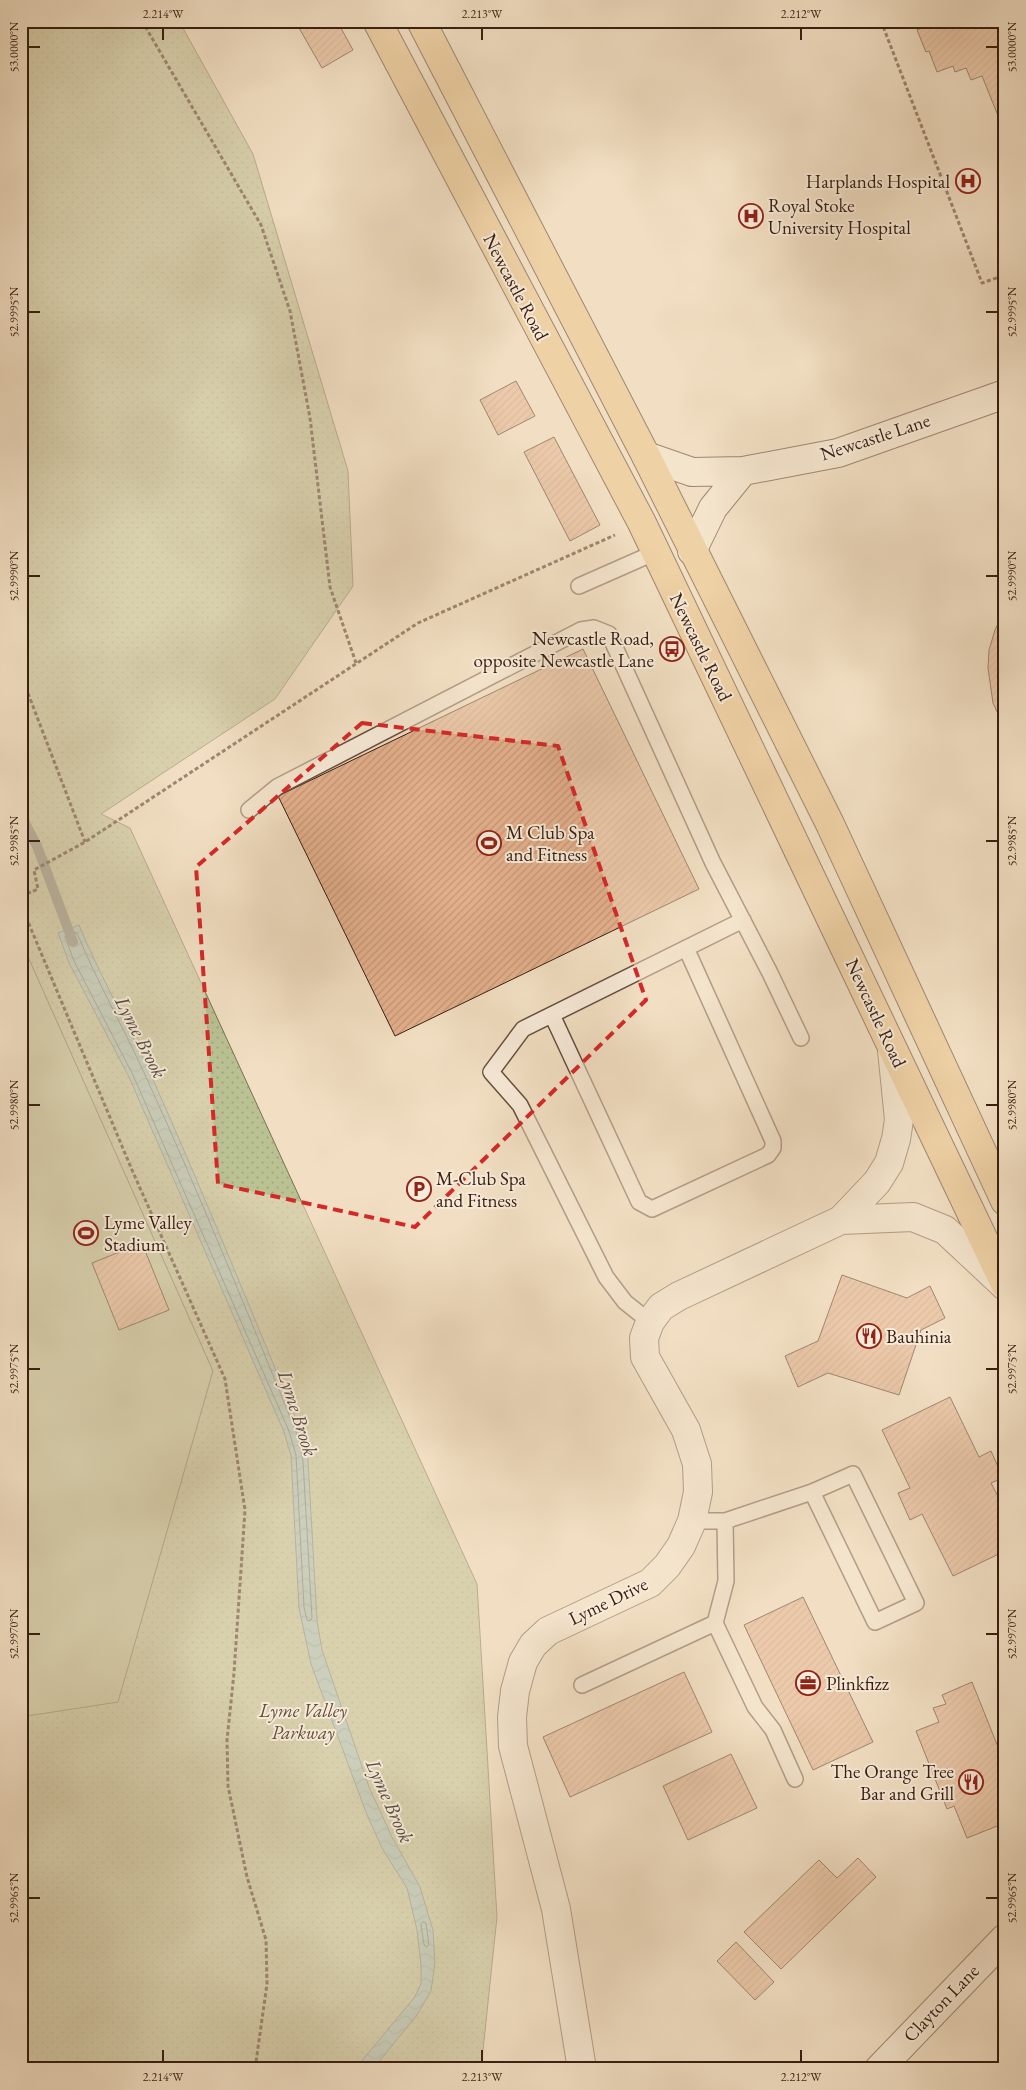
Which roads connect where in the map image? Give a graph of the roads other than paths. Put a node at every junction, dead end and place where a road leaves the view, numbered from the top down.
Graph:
1 (376, 21) edge
2 (421, 21) edge
3 (1005, 394) edge
4 (646, 456) junction
5 (743, 470) junction
6 (692, 551) junction
7 (656, 552) junction
8 (579, 586) dead end
9 (249, 810) dead end
10 (742, 920) junction
11 (686, 948) junction
12 (552, 1015) junction
13 (801, 1038) dead end
14 (892, 1050) junction
15 (1005, 1201) edge
16 (841, 1220) junction
17 (1005, 1285) edge
18 (650, 1322) junction
19 (812, 1492) junction
20 (692, 1521) junction
21 (725, 1521) junction
22 (715, 1623) junction
23 (582, 1685) dead end
24 (795, 1779) dead end
25 (1005, 1938) edge
26 (582, 2069) edge
27 (878, 2069) edge

1 - 7 highway, Newcastle Road
2 - 4 highway, Newcastle Road
3 - 5 street, Newcastle Lane
4 - 5 street, Newcastle Lane
4 - 6 highway, Newcastle Road
5 - 6 street
6 - 15 highway, Newcastle Road
7 - 8 lane
7 - 14 highway, Newcastle Road
9 - 10 lane
10 - 11 lane
10 - 13 lane
11 - 12 lane
11 - 12 lane
12 - 18 lane
14 - 16 street, Lyme Drive
14 - 17 highway, Newcastle Road
16 - 17 street, Lyme Drive
16 - 18 street, Lyme Drive
18 - 20 street, Lyme Drive
19 - 19 lane
19 - 21 lane
20 - 21 lane
20 - 26 street, Lyme Drive
21 - 22 lane
22 - 23 lane
22 - 24 lane
25 - 27 street, Clayton Lane

